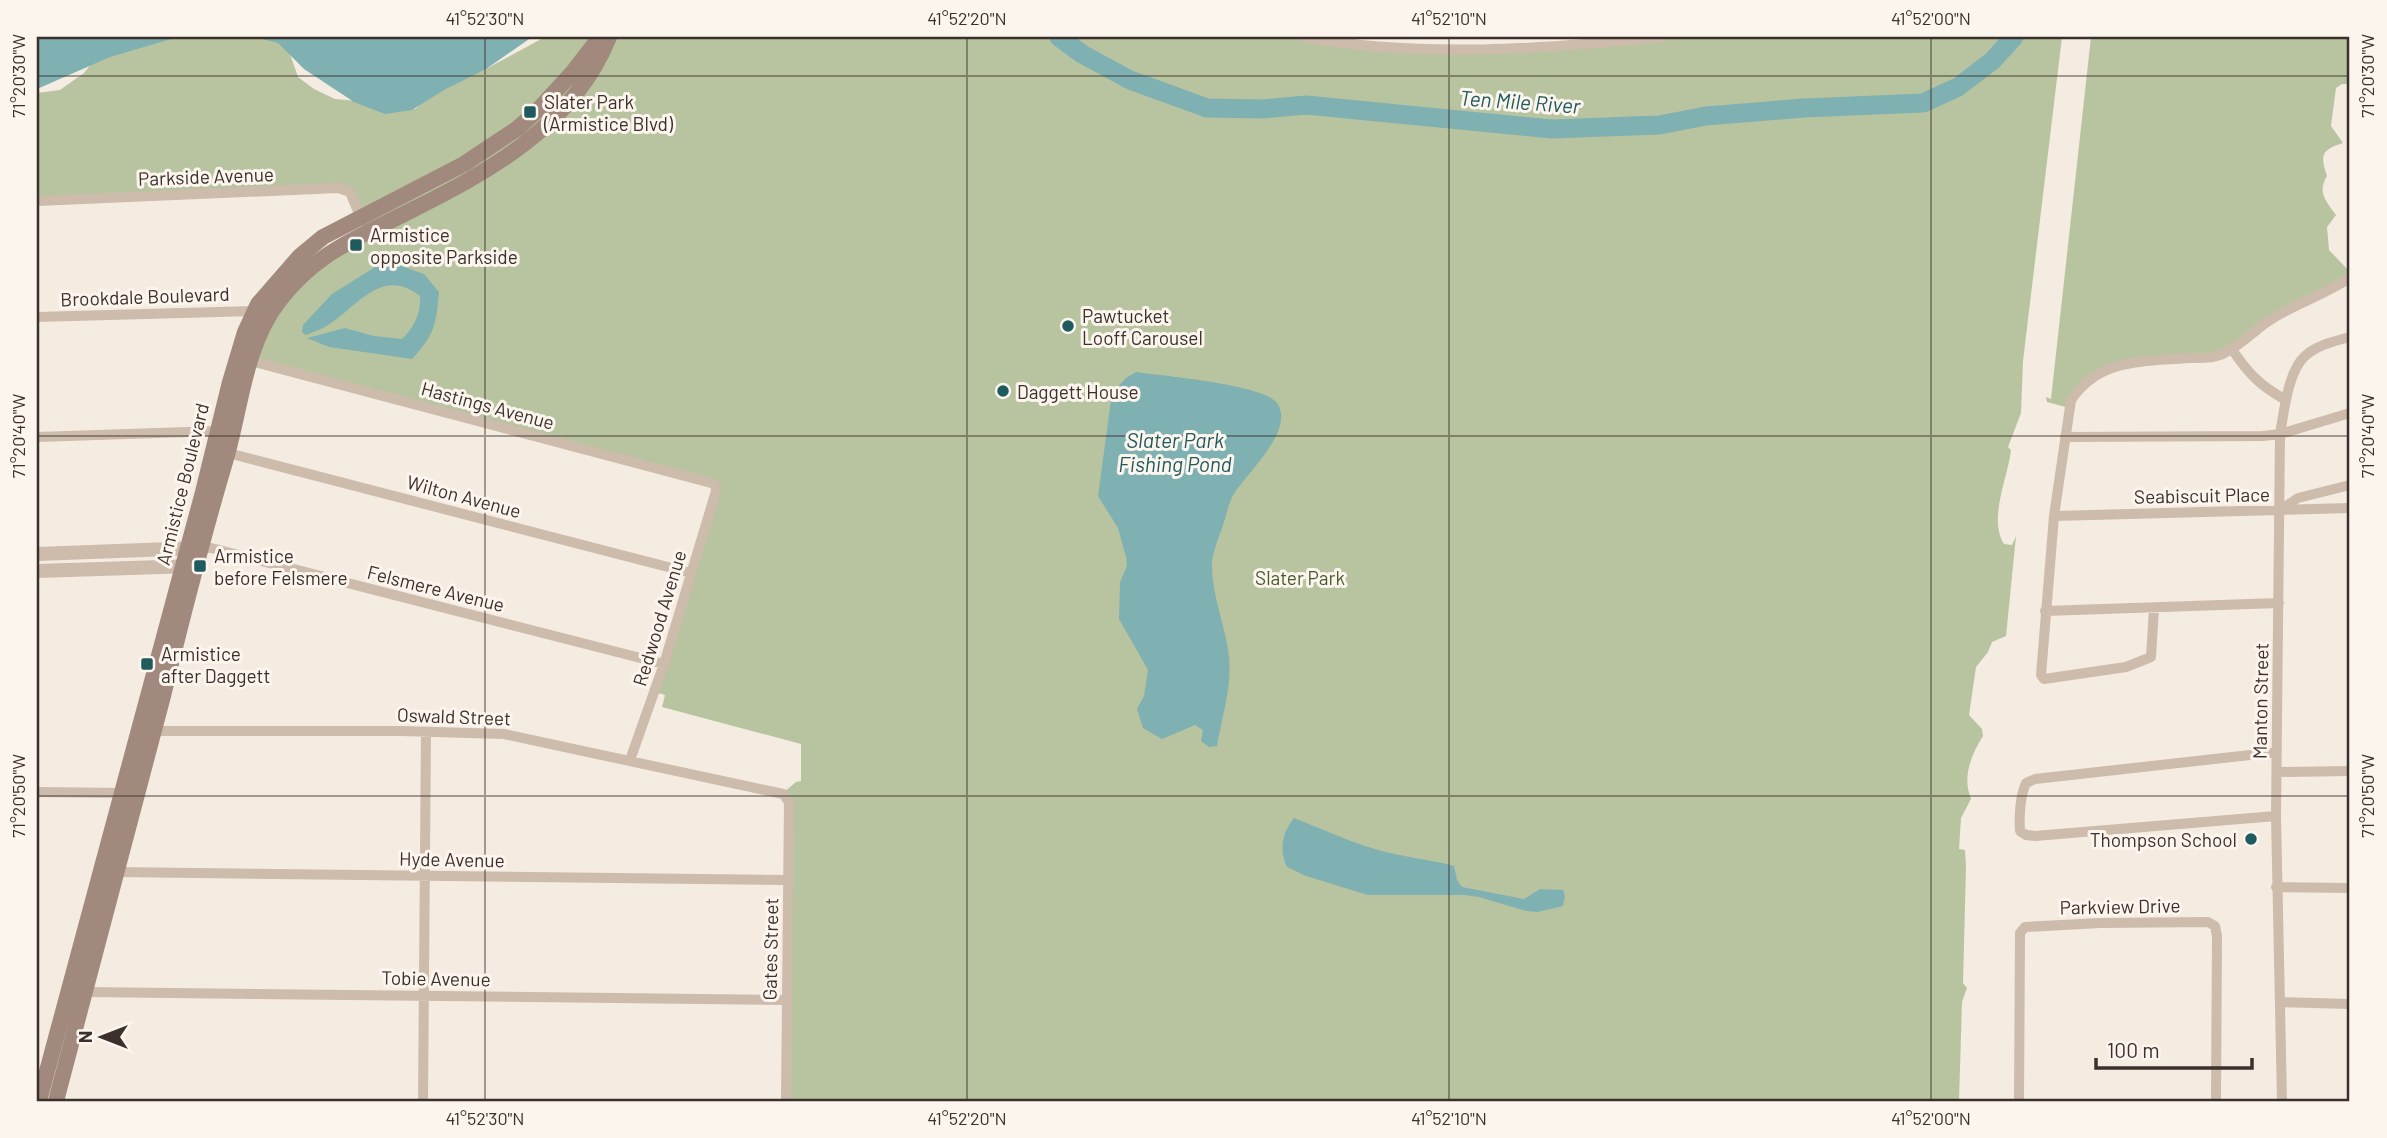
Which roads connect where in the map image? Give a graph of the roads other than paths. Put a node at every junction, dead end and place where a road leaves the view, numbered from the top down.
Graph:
1 (600, 37) edge
2 (610, 37) edge
3 (1303, 37) edge
4 (1663, 37) edge
5 (1372, 42) edge
6 (1491, 43) edge
7 (37, 201) edge
8 (360, 216) junction
9 (2350, 278) edge
10 (254, 311) junction
11 (37, 317) edge
12 (2350, 337) edge
13 (2231, 348) junction
14 (251, 361) junction
15 (2286, 400) junction
16 (2350, 413) edge
17 (218, 431) junction
18 (2280, 433) junction
19 (37, 437) edge
20 (2065, 437) junction
21 (228, 453) junction
22 (2350, 485) edge
23 (716, 486) joint
24 (2350, 508) edge
25 (2279, 511) junction
26 (2054, 516) junction
27 (193, 549) junction
28 (37, 554) edge
29 (189, 566) junction
30 (37, 571) edge
31 (691, 573) junction
32 (2279, 603) junction
33 (2154, 608) junction
34 (2045, 611) junction
35 (664, 664) junction
36 (153, 731) junction
37 (426, 732) junction
38 (2277, 752) junction
39 (630, 760) junction
40 (2350, 771) edge
41 (2277, 772) junction
42 (37, 792) edge
43 (129, 794) junction
44 (787, 797) joint
45 (2276, 816) junction
46 (116, 872) junction
47 (425, 876) junction
48 (789, 880) junction
49 (2276, 887) junction
50 (2350, 888) edge
51 (85, 992) junction
52 (424, 995) junction
53 (786, 1000) junction
54 (2280, 1002) junction
55 (2350, 1004) edge
56 (39, 1101) edge
57 (56, 1101) edge
58 (423, 1101) edge
59 (786, 1101) edge
60 (2019, 1101) edge
61 (2216, 1101) edge
62 (2282, 1101) edge

1 - 8 main road, Armistice Boulevard
2 - 14 main road, Armistice Boulevard
3 - 5 street
4 - 6 street
5 - 6 street
7 - 8 street, Parkside Avenue
8 - 10 main road, Armistice Boulevard
9 - 13 street
10 - 11 street, Brookdale Boulevard
10 - 17 main road, Armistice Boulevard
12 - 15 street, Manton Street
13 - 15 street
13 - 20 street
14 - 21 main road, Armistice Boulevard
14 - 23 street, Hastings Avenue
15 - 18 street, Manton Street
16 - 18 street
17 - 19 street
17 - 27 main road, Armistice Boulevard
18 - 20 street
18 - 25 street, Manton Street
20 - 26 street
21 - 27 main road, Armistice Boulevard
21 - 31 street, Wilton Avenue
22 - 25 street
23 - 31 street, Redwood Avenue
24 - 25 street, Seabiscuit Place
25 - 26 street, Seabiscuit Place
25 - 32 street, Manton Street
26 - 34 street
27 - 28 street
27 - 29 main road, Armistice Boulevard
27 - 35 street, Felsmere Avenue
29 - 30 street
29 - 36 main road, Armistice Boulevard
29 - 43 main road, Armistice Boulevard
31 - 35 street, Redwood Avenue
32 - 33 street
32 - 38 street, Manton Street
33 - 34 street
33 - 34 street
35 - 39 street, Redwood Avenue
36 - 37 street, Oswald Street
36 - 43 main road, Armistice Boulevard
37 - 39 street, Oswald Street
37 - 47 street
38 - 41 street, Manton Street
38 - 45 street
39 - 44 street, Oswald Street
40 - 41 street
41 - 45 street, Manton Street
42 - 43 street
43 - 46 main road, Armistice Boulevard
43 - 56 main road, Armistice Boulevard
44 - 48 street, Gates Street
45 - 49 street, Manton Street
46 - 47 street, Hyde Avenue
46 - 51 main road, Armistice Boulevard
47 - 48 street, Hyde Avenue
47 - 52 street
48 - 53 street, Gates Street
49 - 50 street
49 - 54 street, Manton Street
51 - 52 street, Tobie Avenue
51 - 57 main road, Armistice Boulevard
52 - 53 street, Tobie Avenue
52 - 58 street
53 - 59 street, Gates Street
54 - 55 street
54 - 62 street, Manton Street
60 - 61 street, Parkview Drive

